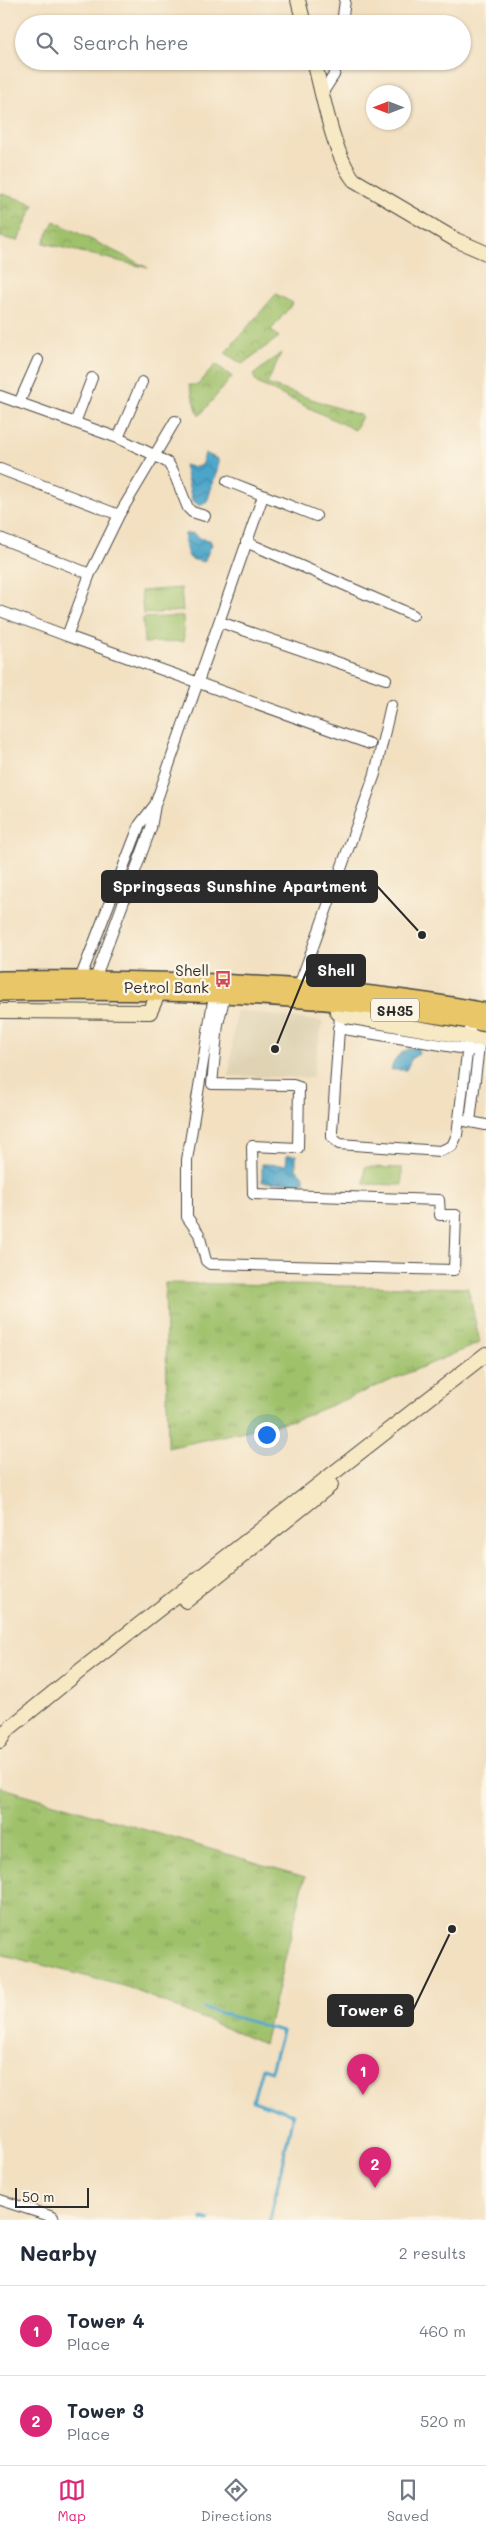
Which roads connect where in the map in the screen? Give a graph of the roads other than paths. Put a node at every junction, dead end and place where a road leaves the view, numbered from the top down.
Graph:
1 (298, 0) edge
2 (345, 0) edge
3 (302, 15) edge
4 (343, 15) edge
5 (317, 70) edge
6 (335, 70) edge
7 (323, 92) junction
8 (486, 253) edge
9 (38, 360) dead end
10 (92, 378) dead end
11 (142, 382) dead end
12 (0, 396) edge
13 (19, 403) junction
14 (175, 421) dead end
15 (75, 423) junction
16 (118, 438) junction
17 (154, 455) junction
18 (0, 469) edge
19 (227, 481) dead end
20 (264, 496) junction
21 (119, 515) junction
22 (205, 516) dead end
23 (316, 516) dead end
24 (0, 538) edge
25 (246, 542) junction
26 (90, 574) junction
27 (0, 611) edge
28 (413, 615) dead end
29 (220, 622) junction
30 (67, 636) junction
31 (386, 679) dead end
32 (198, 684) junction
33 (391, 705) dead end
34 (370, 744) dead end
35 (155, 805) junction
36 (0, 979) edge
37 (88, 979) junction
38 (299, 986) junction
39 (159, 992) junction
40 (0, 993) edge
41 (219, 995) junction
42 (0, 1010) edge
43 (338, 1015) junction
44 (479, 1033) edge
45 (465, 1121) junction
46 (486, 1125) edge
47 (486, 1354) edge
48 (486, 1363) edge
49 (1, 1740) edge
50 (0, 2200) edge
51 (54, 2220) edge

1 - 3 street
2 - 4 street
5 - 7 street
6 - 7 street
7 - 8 street
9 - 13 street
10 - 15 street
11 - 16 street
12 - 13 street
13 - 15 street
14 - 17 street
15 - 16 street
16 - 17 street
17 - 21 street
17 - 22 street
18 - 21 street
19 - 20 street
20 - 23 street
20 - 25 street
21 - 26 street
24 - 26 street
25 - 28 street
25 - 29 street
26 - 30 street
27 - 30 street
29 - 31 street
29 - 32 street
30 - 32 street
32 - 34 street
32 - 35 street
33 - 38 street
35 - 37 street
35 - 37 street
36 - 37 main road, SH35
37 - 38 main road, SH35
38 - 44 main road, SH35
39 - 40 main road, SH35
39 - 41 main road, SH35
39 - 42 street
41 - 41 street
41 - 43 main road, SH35
43 - 44 main road, SH35
43 - 44 street
43 - 45 street
44 - 45 street
45 - 46 street
47 - 49 street
48 - 49 street
50 - 51 street

